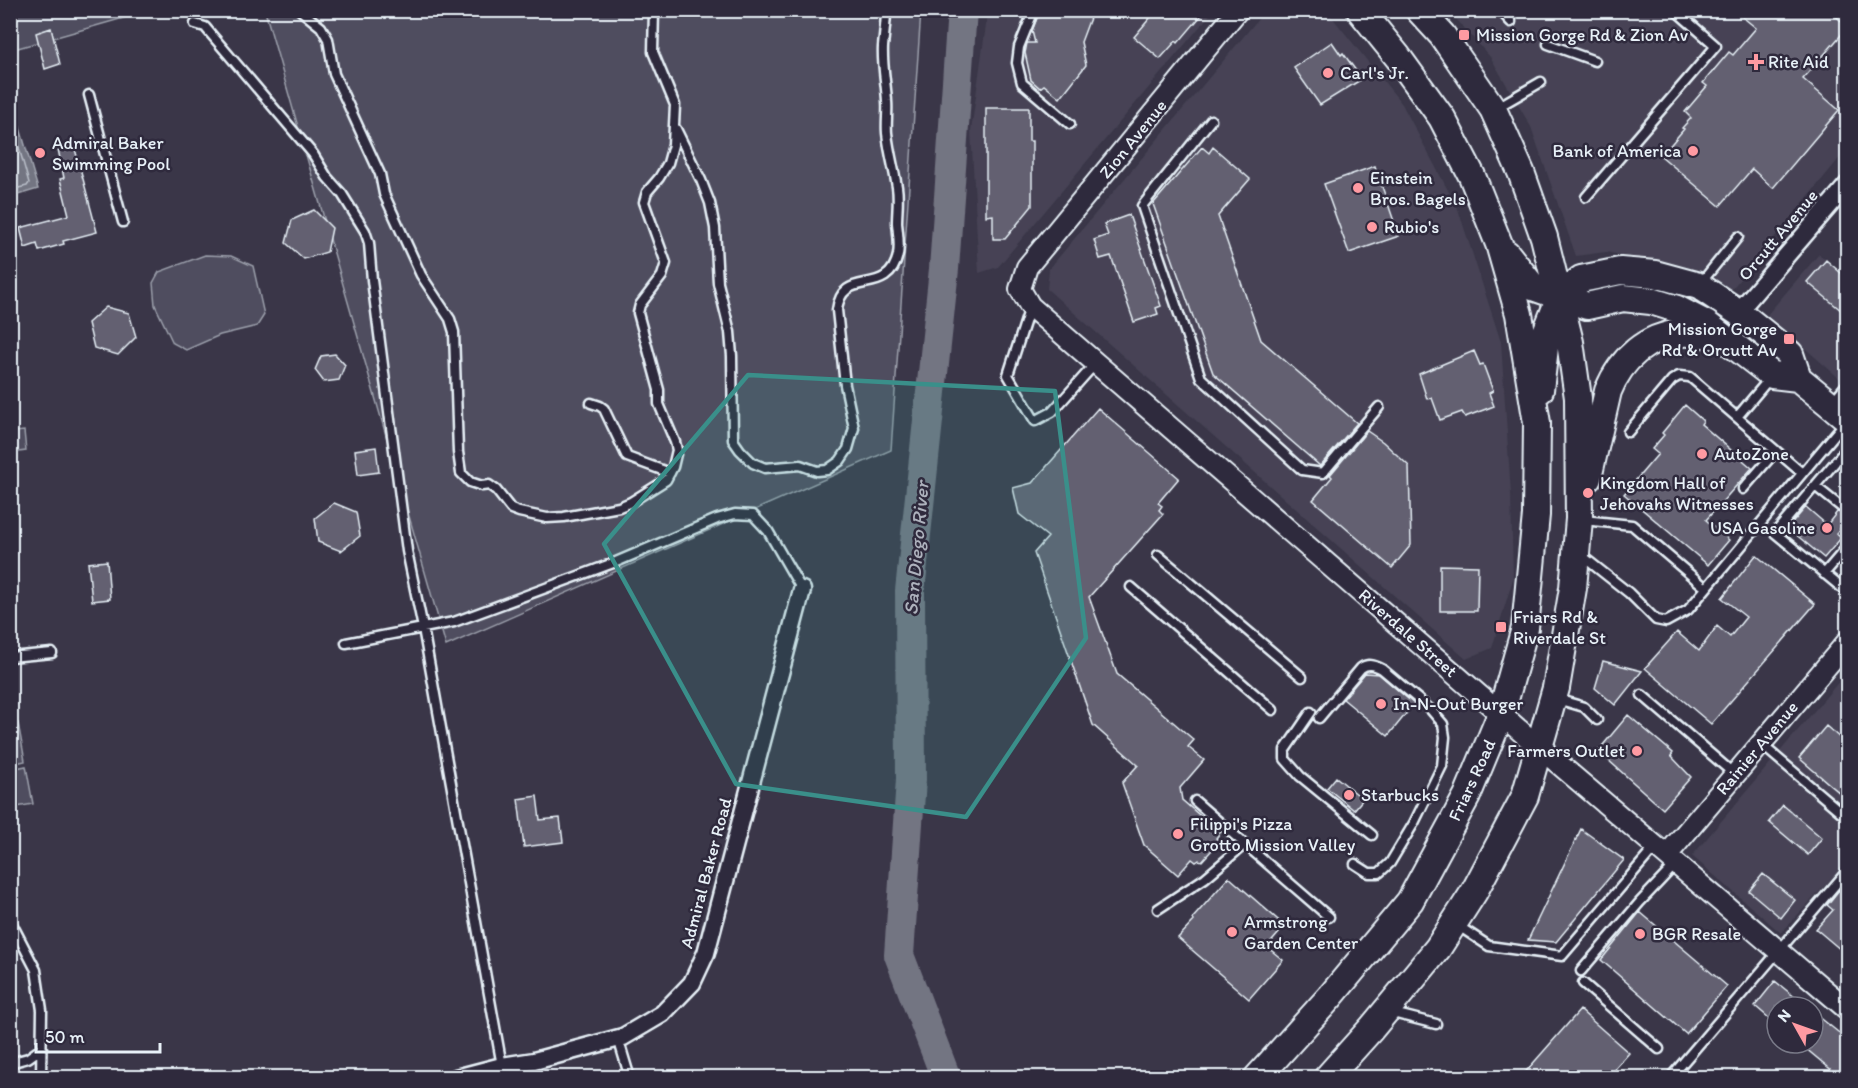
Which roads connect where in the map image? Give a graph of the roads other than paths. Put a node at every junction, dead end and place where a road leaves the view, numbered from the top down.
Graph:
1 (300, 10) edge
2 (654, 10) edge
3 (886, 10) edge
4 (1034, 10) edge
5 (1238, 10) edge
6 (1360, 10) edge
7 (1419, 10) edge
8 (1500, 10) edge
9 (1675, 10) edge
10 (1511, 22) dead end
11 (195, 24) dead end
12 (1548, 44) dead end
13 (1595, 61) dead end
14 (1541, 82) dead end
15 (89, 95) dead end
16 (1493, 109) junction
17 (1211, 120) dead end
18 (1070, 124) dead end
19 (674, 126) junction
20 (1848, 184) edge
21 (1586, 196) dead end
22 (123, 222) dead end
23 (1738, 237) dead end
24 (1499, 244) junction
25 (1699, 286) junction
26 (1560, 297) junction
27 (1030, 306) junction
28 (1738, 312) junction
29 (1722, 336) junction
30 (1096, 363) junction
31 (1772, 375) junction
32 (1798, 378) junction
33 (1848, 383) edge
34 (591, 403) dead end
35 (1379, 407) dead end
36 (1842, 414) edge
37 (1737, 417) junction
38 (1537, 423) junction
39 (1628, 432) dead end
40 (1848, 447) edge
41 (1776, 451) junction
42 (670, 473) junction
43 (1802, 473) junction
44 (1815, 486) junction
45 (1743, 489) dead end
46 (1841, 507) dead end
47 (1579, 519) junction
48 (1848, 546) edge
49 (1576, 551) junction
50 (1158, 555) dead end
51 (1824, 574) junction
52 (1131, 587) dead end
53 (1706, 588) junction
54 (802, 590) joint
55 (1848, 593) edge
56 (423, 628) junction
57 (1848, 641) edge
58 (346, 644) dead end
59 (52, 653) dead end
60 (10, 657) edge
61 (1302, 676) dead end
62 (1642, 694) dead end
63 (1553, 698) junction
64 (1273, 710) dead end
65 (1311, 712) dead end
66 (1501, 714) junction
67 (1319, 718) dead end
68 (1597, 720) dead end
69 (1761, 744) junction
70 (1540, 748) junction
71 (1735, 775) junction
72 (1195, 801) dead end
73 (1848, 818) edge
74 (1372, 835) dead end
75 (1245, 844) junction
76 (1666, 855) junction
77 (1355, 864) dead end
78 (1847, 872) edge
79 (1158, 909) dead end
80 (1329, 917) dead end
81 (10, 920) edge
82 (1454, 923) junction
83 (1778, 951) junction
84 (1581, 971) dead end
85 (1583, 983) dead end
86 (1848, 1010) edge
87 (1386, 1011) junction
88 (1436, 1024) dead end
89 (618, 1038) junction
90 (42, 1048) junction
91 (1659, 1049) dead end
92 (1672, 1060) dead end
93 (10, 1063) edge
94 (502, 1066) junction
95 (1678, 1069) junction
96 (41, 1077) edge
97 (456, 1077) edge
98 (630, 1077) edge
99 (1257, 1077) edge
100 (1327, 1077) edge
101 (1670, 1077) edge

1 - 42 lane
2 - 19 lane
3 - 19 lane
4 - 18 lane
5 - 27 street, Zion Avenue
6 - 24 main road
7 - 16 main road
8 - 10 lane
9 - 21 lane
11 - 56 lane
12 - 13 lane
14 - 16 lane
15 - 22 lane
16 - 26 main road
17 - 35 lane
19 - 42 lane
20 - 28 street, Orcutt Avenue
23 - 25 lane
24 - 26 main road
24 - 38 main road, Friars Road
25 - 26 main road
25 - 28 main road
26 - 29 main road
26 - 38 main road
26 - 47 main road
27 - 30 street, Riverdale Street
27 - 30 lane
28 - 32 main road
29 - 31 main road
29 - 47 main road
30 - 66 street, Riverdale Street
31 - 32 main road
31 - 37 lane
32 - 36 main road
33 - 36 lane
34 - 42 lane
36 - 43 lane
37 - 39 lane
37 - 41 lane
38 - 66 main road, Friars Road
40 - 44 lane
41 - 43 lane
41 - 45 lane
43 - 53 lane
44 - 46 lane
44 - 51 lane
47 - 49 main road
47 - 53 lane
48 - 51 lane
49 - 53 lane
49 - 63 main road
50 - 61 lane
51 - 55 lane
52 - 64 lane
54 - 56 lane
54 - 89 street, Admiral Baker Road
56 - 58 lane
56 - 94 lane
57 - 69 street, Rainier Avenue
59 - 60 lane
62 - 71 lane
63 - 68 lane
63 - 70 main road
65 - 74 lane
66 - 70 street, Riverdale Street
66 - 99 main road, Friars Road
67 - 77 lane
69 - 71 street, Rainier Avenue
69 - 73 lane
70 - 76 street, Riverdale Street
70 - 82 main road
71 - 76 street, Rainier Avenue
72 - 75 lane
75 - 79 lane
75 - 80 lane
76 - 82 lane
76 - 83 street, Riverdale Street
76 - 84 lane
78 - 83 lane
81 - 90 lane
82 - 87 main road
83 - 86 street, Riverdale Street
83 - 95 lane
85 - 91 lane
87 - 88 lane
87 - 100 main road
89 - 94 street, Admiral Baker Road
89 - 98 lane
90 - 93 lane
90 - 96 lane
92 - 95 lane
94 - 97 street, Admiral Baker Road
95 - 101 lane

